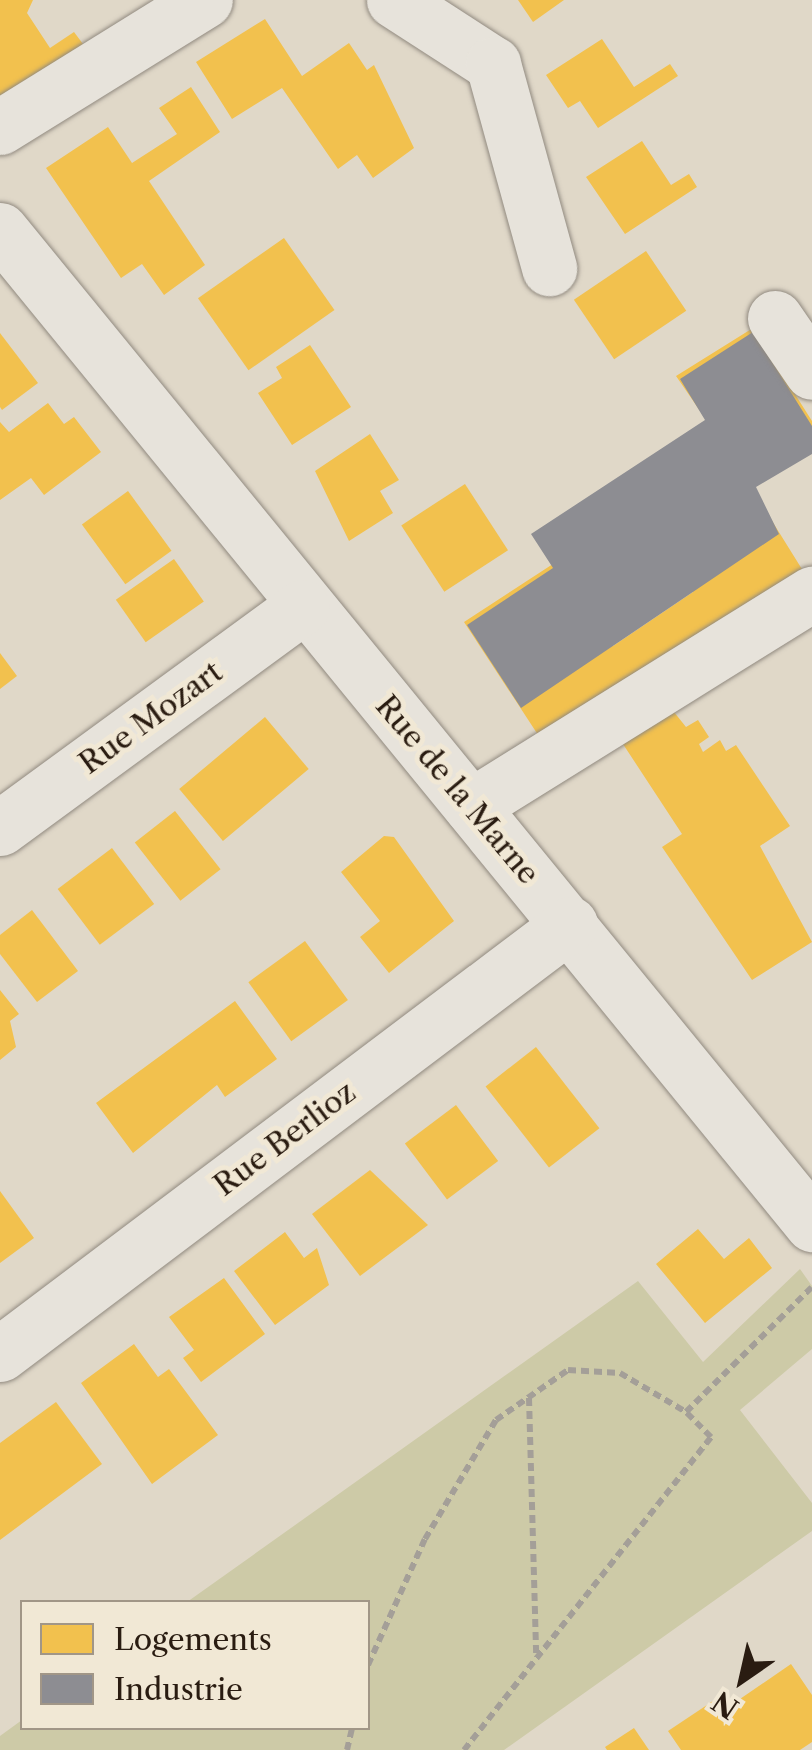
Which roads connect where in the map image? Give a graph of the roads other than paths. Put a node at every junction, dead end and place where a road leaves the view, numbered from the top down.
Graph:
1 (204, 0) edge
2 (394, 0) edge
3 (0, 127) edge
4 (0, 230) edge
5 (549, 268) dead end
6 (775, 318) dead end
7 (812, 372) edge
8 (812, 594) edge
9 (302, 606) junction
10 (471, 806) junction
11 (0, 828) edge
12 (570, 924) junction
13 (812, 1224) edge
14 (0, 1354) edge

1 - 3 street
2 - 5 street
4 - 9 street, Rue de la Marne
6 - 7 street
8 - 10 street
9 - 10 street, Rue de la Marne
9 - 11 street, Rue Mozart
10 - 12 street, Rue de la Marne
12 - 13 street, Rue de la Marne
12 - 14 street, Rue Berlioz

